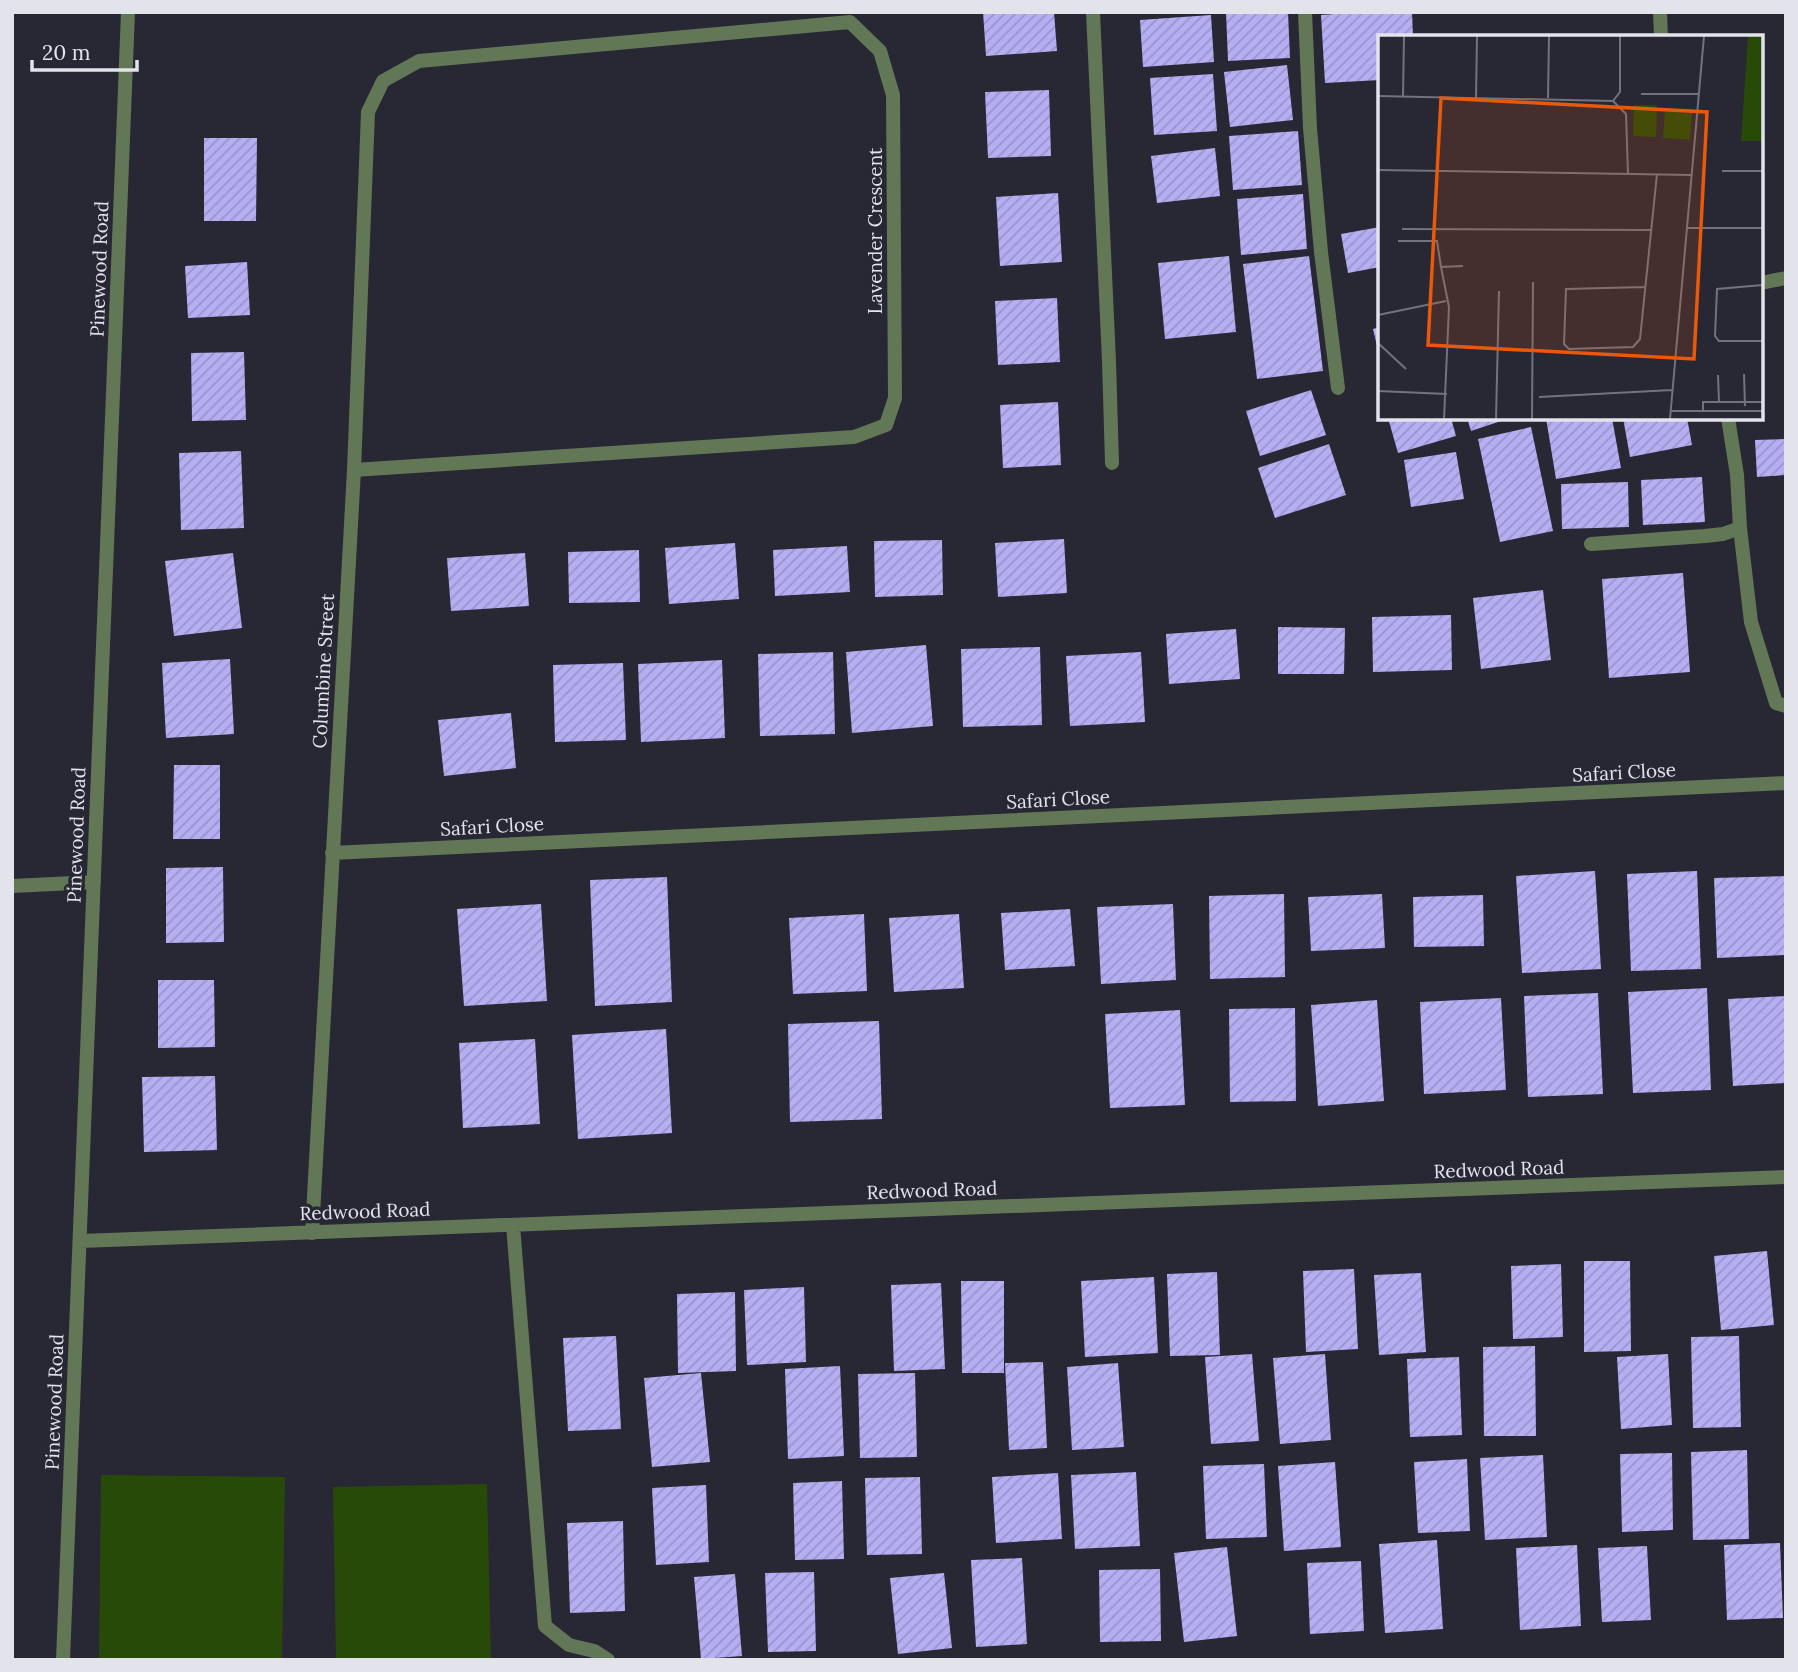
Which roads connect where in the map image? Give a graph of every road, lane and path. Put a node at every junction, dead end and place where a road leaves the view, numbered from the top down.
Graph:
1 (128, 12) edge
2 (1093, 12) edge
3 (1305, 12) edge
4 (1660, 12) edge
5 (1661, 35) edge
6 (368, 112) joint
7 (1786, 278) edge
8 (1763, 282) edge
9 (1338, 388) dead end
10 (1728, 420) edge
11 (1112, 463) dead end
12 (354, 470) junction
13 (1740, 528) junction
14 (1591, 544) dead end
15 (1786, 706) edge
16 (1786, 783) edge
17 (332, 853) junction
18 (94, 882) junction
19 (12, 886) edge
20 (1786, 1177) edge
21 (513, 1225) junction
22 (312, 1233) junction
23 (80, 1241) junction
24 (63, 1660) edge
25 (608, 1660) edge

1 - 18 street, Pinewood Road
2 - 11 street
3 - 9 street
4 - 5 street
6 - 12 street, Columbine Street
6 - 12 street, Lavender Crescent
7 - 8 street
10 - 13 street
12 - 17 street, Columbine Street
13 - 14 street
13 - 15 street
16 - 17 street, Safari Close
17 - 22 street, Columbine Street
18 - 19 street
18 - 23 street, Pinewood Road
20 - 21 street, Redwood Road
21 - 22 street, Redwood Road
21 - 25 street
22 - 23 street, Redwood Road
23 - 24 street, Pinewood Road

